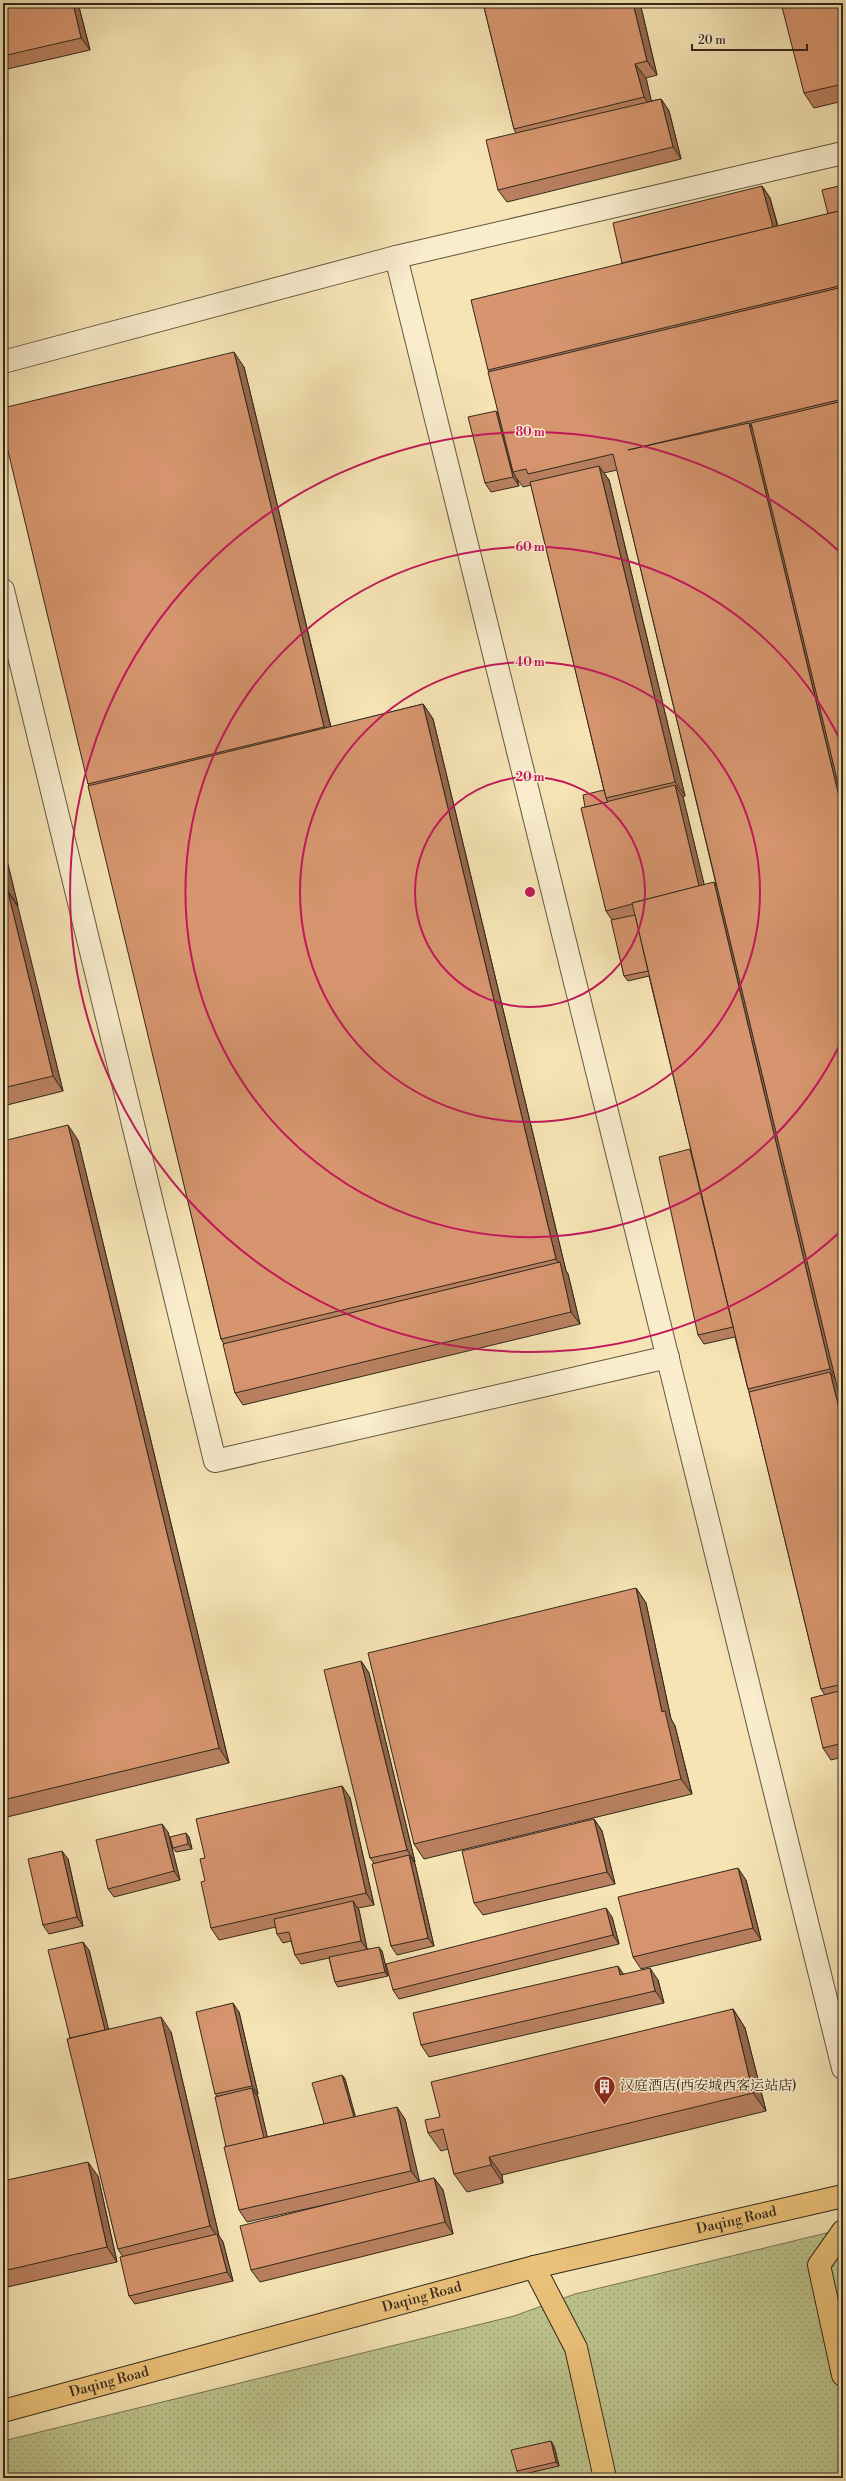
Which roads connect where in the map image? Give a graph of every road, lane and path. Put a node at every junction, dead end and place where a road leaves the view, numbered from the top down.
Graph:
1 (843, 153) edge
2 (396, 257) junction
3 (3, 362) edge
4 (3, 590) edge
5 (668, 1357) junction
6 (843, 2068) edge
7 (843, 2196) edge
8 (843, 2231) edge
9 (534, 2267) junction
10 (843, 2375) edge
11 (3, 2411) edge
12 (605, 2478) edge

1 - 2 street
2 - 3 street
2 - 5 street
4 - 5 street
5 - 6 street
7 - 9 main road, Daqing Road
8 - 10 main road
9 - 11 main road, Daqing Road
9 - 12 main road

